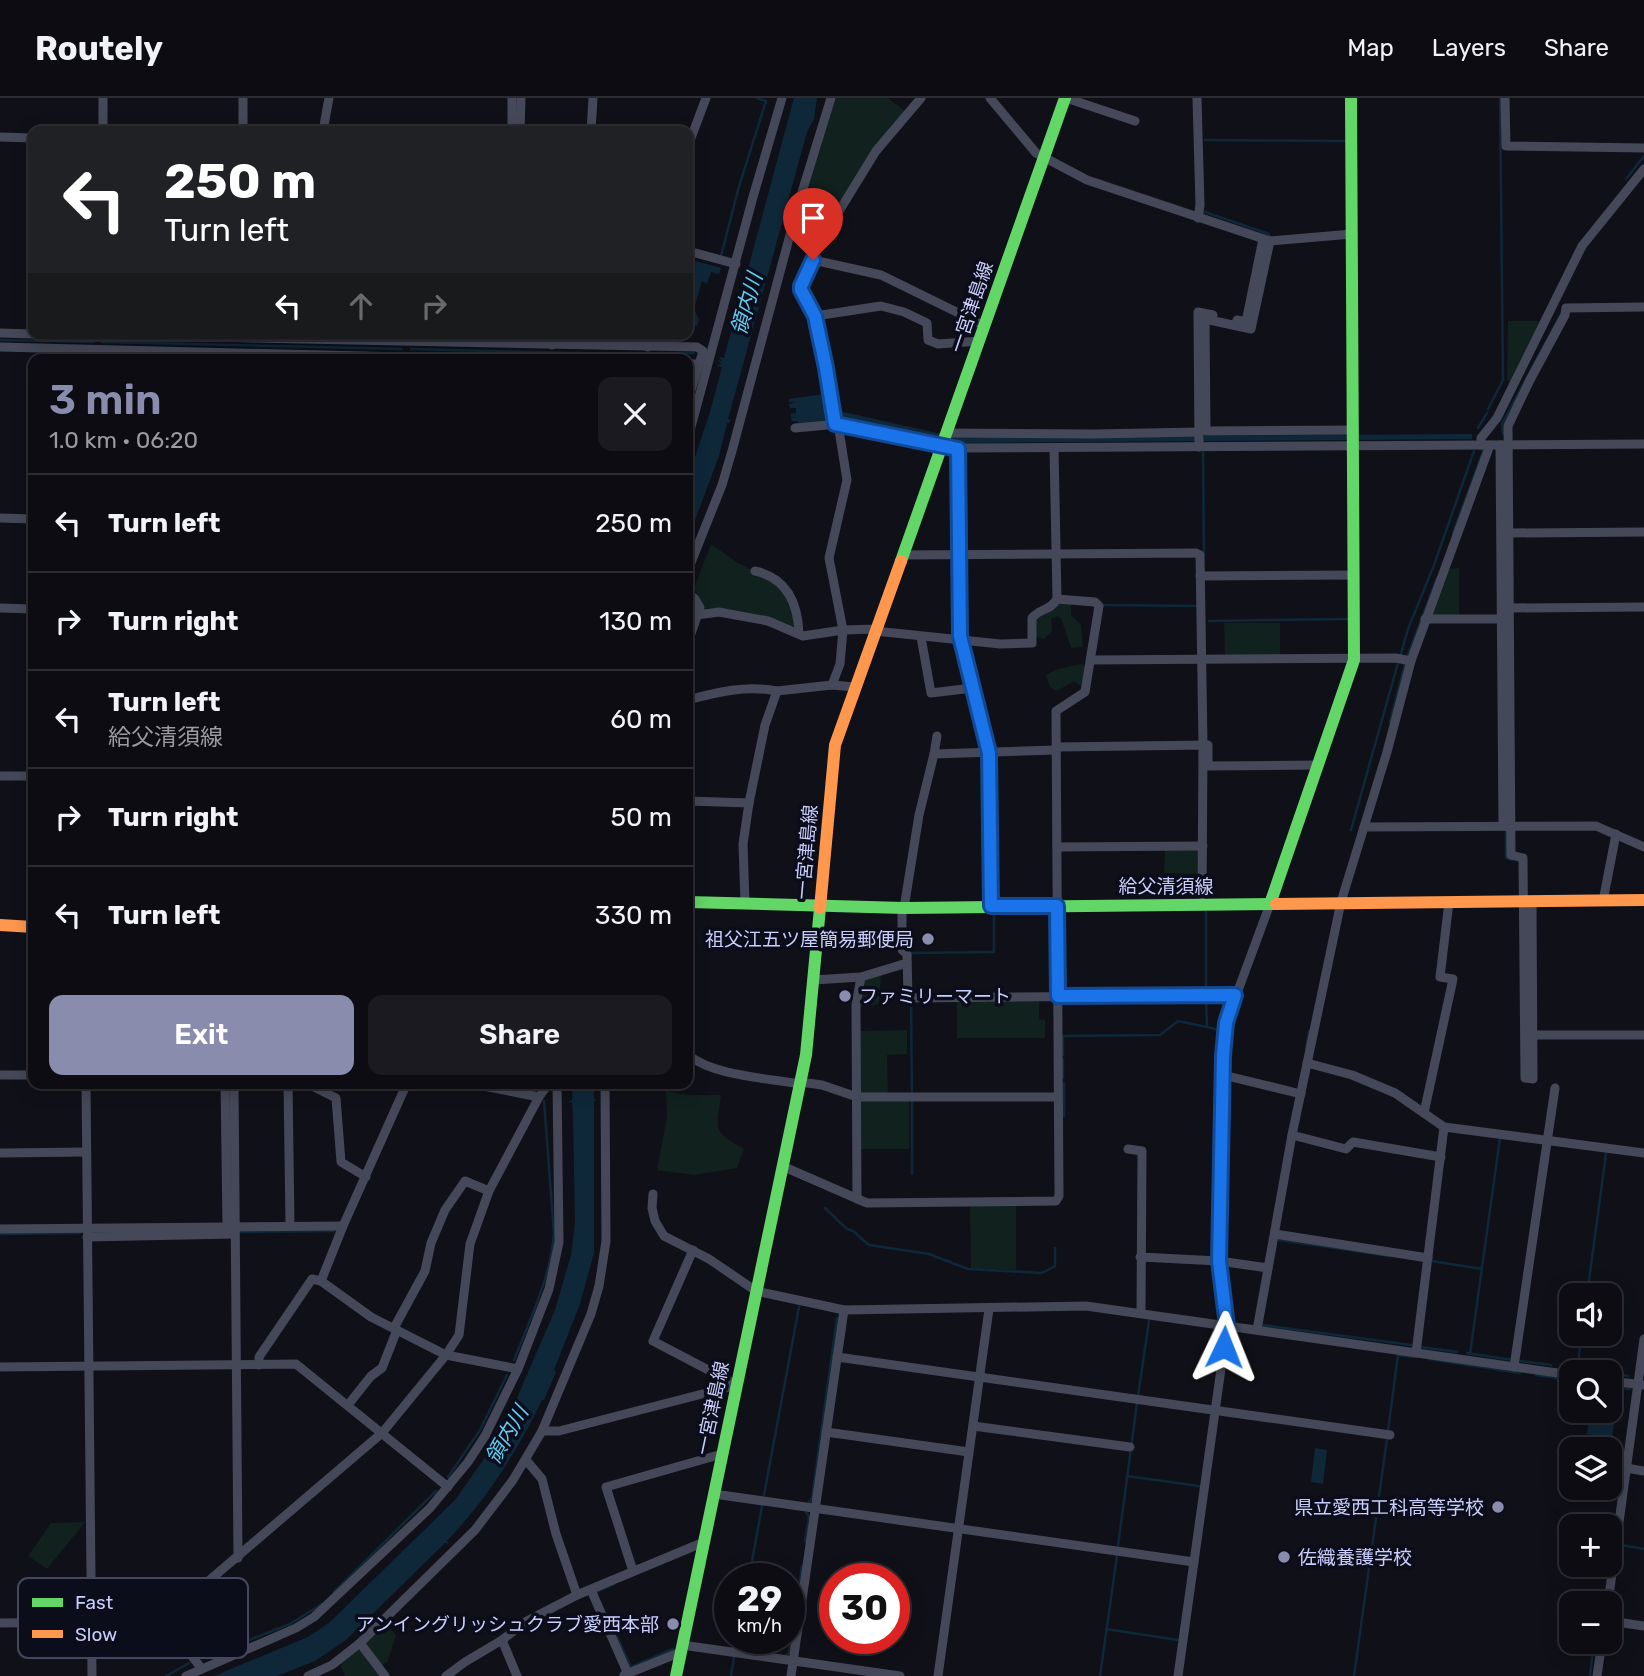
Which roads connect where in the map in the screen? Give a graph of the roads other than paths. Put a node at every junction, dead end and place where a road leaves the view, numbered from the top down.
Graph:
1 (103, 98) edge
2 (243, 98) edge
3 (329, 98) edge
4 (512, 98) edge
5 (521, 98) edge
6 (593, 98) edge
7 (706, 98) edge
8 (782, 98) edge
9 (831, 98) edge
10 (921, 98) edge
11 (990, 98) edge
12 (1065, 98) edge
13 (1196, 98) edge
14 (1351, 98) edge
15 (1506, 98) edge
16 (1135, 121) dead end
17 (103, 126) edge
18 (243, 126) edge
19 (324, 126) edge
20 (512, 126) edge
21 (520, 126) edge
22 (592, 126) edge
23 (693, 133) edge
24 (0, 137) edge
25 (28, 138) edge
26 (1644, 148) edge
27 (1044, 157) junction
28 (1644, 169) edge
29 (1198, 218) junction
30 (792, 229) junction
31 (1352, 234) junction
32 (822, 239) junction
33 (1267, 240) junction
34 (693, 252) edge
35 (813, 260) junction
36 (736, 264) junction
37 (1644, 307) edge
38 (815, 316) junction
39 (985, 326) junction
40 (0, 333) edge
41 (28, 334) edge
42 (450, 340) edge
43 (554, 340) edge
44 (558, 340) edge
45 (650, 340) edge
46 (980, 341) junction
47 (556, 345) junction
48 (0, 347) edge
49 (648, 347) junction
50 (97, 354) edge
51 (693, 364) edge
52 (699, 364) junction
53 (693, 384) edge
54 (693, 420) edge
55 (836, 423) junction
56 (795, 428) dead end
57 (1200, 434) junction
58 (1354, 438) junction
59 (943, 439) junction
60 (1644, 443) edge
61 (1495, 445) junction
62 (1054, 448) junction
63 (958, 449) junction
64 (0, 518) edge
65 (28, 519) edge
66 (1644, 532) edge
67 (1509, 533) junction
68 (1056, 554) junction
69 (902, 555) junction
70 (958, 555) junction
71 (693, 558) edge
72 (755, 571) dead end
73 (1353, 575) junction
74 (1200, 576) junction
75 (693, 597) edge
76 (1057, 599) junction
77 (1644, 607) edge
78 (0, 608) edge
79 (1509, 608) junction
80 (28, 609) edge
81 (697, 615) junction
82 (1425, 619) junction
83 (1505, 619) junction
84 (693, 627) edge
85 (843, 630) junction
86 (875, 630) junction
87 (799, 634) junction
88 (921, 637) junction
89 (960, 639) junction
90 (1091, 660) junction
91 (1201, 660) junction
92 (1354, 660) junction
93 (1411, 661) junction
94 (832, 685) junction
95 (855, 687) junction
96 (972, 688) junction
97 (777, 691) junction
98 (693, 699) edge
99 (937, 736) dead end
100 (1203, 745) junction
101 (1056, 748) junction
102 (989, 753) junction
103 (934, 754) junction
104 (1317, 765) junction
105 (0, 776) edge
106 (28, 776) edge
107 (693, 802) edge
108 (749, 803) junction
109 (1507, 826) junction
110 (1364, 827) junction
111 (1616, 834) junction
112 (1203, 846) junction
113 (1057, 847) junction
114 (1644, 847) edge
115 (1603, 901) junction
116 (1644, 901) edge
117 (693, 902) edge
118 (1341, 902) junction
119 (1449, 902) junction
120 (1528, 902) junction
121 (744, 903) junction
122 (1202, 904) junction
123 (1270, 904) junction
124 (991, 906) junction
125 (1057, 906) junction
126 (820, 907) junction
127 (903, 908) junction
128 (0, 925) edge
129 (28, 927) edge
130 (907, 963) junction
131 (861, 977) junction
132 (813, 980) junction
133 (1235, 995) junction
134 (1058, 996) junction
135 (1533, 1035) junction
136 (1644, 1035) edge
137 (693, 1058) edge
138 (1307, 1063) junction
139 (1223, 1074) junction
140 (0, 1075) edge
141 (28, 1075) edge
142 (800, 1083) junction
143 (1555, 1088) dead end
144 (86, 1089) edge
145 (225, 1089) edge
146 (234, 1089) edge
147 (288, 1089) edge
148 (318, 1089) edge
149 (404, 1089) edge
150 (498, 1089) edge
151 (545, 1089) edge
152 (557, 1089) edge
153 (605, 1089) edge
154 (1300, 1094) junction
155 (539, 1097) junction
156 (857, 1097) junction
157 (1058, 1097) junction
158 (1424, 1113) junction
159 (1444, 1127) junction
160 (1292, 1135) junction
161 (1547, 1140) junction
162 (1128, 1149) dead end
163 (86, 1152) junction
164 (0, 1153) edge
165 (1644, 1153) edge
166 (1441, 1157) junction
167 (782, 1166) junction
168 (366, 1177) junction
169 (489, 1191) junction
170 (653, 1194) dead end
171 (857, 1199) junction
172 (290, 1226) junction
173 (342, 1226) junction
174 (0, 1229) edge
175 (232, 1229) junction
176 (87, 1232) junction
177 (1275, 1234) junction
178 (693, 1250) junction
179 (1140, 1257) junction
180 (1428, 1258) junction
181 (1219, 1261) junction
182 (1268, 1268) junction
183 (321, 1281) junction
184 (756, 1291) junction
185 (989, 1309) junction
186 (844, 1310) junction
187 (1141, 1313) junction
188 (1227, 1326) junction
189 (395, 1329) junction
190 (1257, 1330) junction
191 (1644, 1339) edge
192 (1416, 1353) junction
193 (446, 1356) junction
194 (836, 1357) junction
195 (259, 1365) junction
196 (89, 1366) junction
197 (236, 1366) junction
198 (0, 1367) edge
199 (1514, 1367) junction
200 (517, 1369) junction
201 (1559, 1373) edge
202 (980, 1377) junction
203 (1622, 1383) edge
204 (737, 1385) junction
205 (1641, 1385) edge
206 (348, 1405) junction
207 (1215, 1411) junction
208 (973, 1426) junction
209 (542, 1431) junction
210 (825, 1432) junction
211 (382, 1433) junction
212 (1390, 1435) dead end
213 (1130, 1447) dead end
214 (969, 1452) junction
215 (722, 1454) junction
216 (526, 1460) junction
217 (1626, 1468) junction
218 (1644, 1471) edge
219 (448, 1487) junction
220 (714, 1494) junction
221 (814, 1508) junction
222 (959, 1529) junction
223 (704, 1542) junction
224 (237, 1558) junction
225 (1194, 1562) junction
226 (633, 1571) junction
227 (91, 1578) edge
228 (213, 1578) edge
229 (591, 1590) junction
230 (1610, 1591) edge
231 (577, 1595) junction
232 (0, 1623) edge
233 (18, 1623) edge
234 (1622, 1623) edge
235 (1644, 1626) edge
236 (502, 1640) junction
237 (360, 1643) junction
238 (248, 1648) edge
239 (681, 1648) junction
240 (1600, 1654) edge
241 (92, 1658) edge
242 (193, 1658) edge
243 (225, 1658) edge
244 (793, 1661) junction
245 (201, 1668) junction
246 (625, 1675) edge
247 (92, 1676) edge
248 (186, 1676) edge
249 (308, 1676) edge
250 (385, 1676) edge
251 (446, 1676) edge
252 (517, 1676) edge
253 (676, 1676) edge
254 (791, 1676) edge
255 (900, 1676) edge
256 (938, 1676) edge
257 (1178, 1676) edge
258 (1597, 1676) edge

1 - 17 street
2 - 18 street
3 - 19 street
4 - 20 street
5 - 21 street
6 - 22 street
7 - 23 street
8 - 36 street
9 - 30 street
10 - 32 street
11 - 27 street
12 - 16 street
12 - 27 main road, 一宮津島線
13 - 29 street
14 - 31 main road
15 - 26 street
24 - 25 street
27 - 29 street
27 - 39 main road, 一宮津島線
28 - 61 street
29 - 33 street
30 - 32 street
30 - 71 street
31 - 33 street
31 - 58 main road
32 - 35 street
33 - 57 street
34 - 36 street
35 - 38 street
35 - 39 street
36 - 54 street
37 - 61 street
38 - 46 street
38 - 55 street
39 - 46 main road, 一宮津島線
40 - 41 street
42 - 47 street
43 - 47 street
44 - 47 street
45 - 49 street
46 - 59 main road, 一宮津島線
47 - 49 street
48 - 50 street
49 - 52 street
51 - 52 street
52 - 53 street
55 - 56 street
55 - 59 street
55 - 85 street
57 - 58 street
57 - 58 street
57 - 59 street
57 - 62 street
58 - 61 street
58 - 73 main road
59 - 63 street
59 - 69 main road, 一宮津島線
60 - 61 street
61 - 67 street
61 - 82 street
61 - 83 street
62 - 63 street
62 - 68 street
63 - 70 street
64 - 65 street
66 - 67 street
67 - 79 street
68 - 70 street
68 - 74 street
68 - 76 street
69 - 70 street
69 - 86 main road, 一宮津島線
70 - 89 street
72 - 87 street
73 - 74 street
73 - 92 main road
74 - 91 street
75 - 81 street
76 - 89 street
76 - 90 street
77 - 79 street
78 - 80 street
79 - 83 street
81 - 84 street
81 - 87 street
82 - 83 street
82 - 93 street
83 - 109 street
85 - 86 street
85 - 87 street
85 - 94 street
86 - 88 street
86 - 95 main road, 一宮津島線
88 - 89 street
88 - 96 street
89 - 96 street
90 - 91 street
90 - 101 street
91 - 92 street
91 - 100 street
92 - 93 street
92 - 104 main road
93 - 110 street
94 - 95 street
94 - 97 street
95 - 126 main road, 一宮津島線
96 - 102 street
97 - 98 street
97 - 108 street
99 - 103 street
100 - 101 street
100 - 104 street
100 - 112 street
101 - 102 street
101 - 113 street
102 - 103 street
102 - 124 street
103 - 127 street
104 - 123 main road
105 - 106 street
107 - 108 street
108 - 121 street
109 - 110 street
109 - 111 street
109 - 120 street
110 - 118 street
111 - 114 street
111 - 115 street
112 - 113 street
112 - 122 street
113 - 125 street
115 - 116 main road, 給父清須線
115 - 120 main road, 給父清須線
117 - 121 main road, 給父清須線
118 - 119 main road, 給父清須線
118 - 123 main road, 給父清須線
118 - 138 street
119 - 120 main road, 給父清須線
119 - 158 street
120 - 135 street
120 - 135 street
121 - 126 main road, 給父清須線
122 - 123 main road, 給父清須線
122 - 125 main road, 給父清須線
123 - 133 street
124 - 125 main road, 給父清須線
124 - 127 main road, 給父清須線
125 - 134 street
126 - 127 main road, 給父清須線
126 - 132 main road, 一宮津島線
127 - 130 street
128 - 129 main road
130 - 131 street
130 - 134 street
131 - 132 street
131 - 156 street
132 - 142 main road, 一宮津島線
133 - 134 street
133 - 139 street
134 - 157 street
135 - 136 street
137 - 142 street
138 - 154 street
138 - 158 street
139 - 154 street
139 - 181 street
140 - 141 street
142 - 156 street
142 - 167 main road, 一宮津島線
143 - 161 street
144 - 163 street
145 - 175 street
146 - 175 street
147 - 172 street
148 - 168 street
149 - 168 street
150 - 155 street
151 - 155 street
152 - 200 street
153 - 209 street
154 - 160 street
155 - 169 street
156 - 157 street
156 - 171 street
157 - 171 street
158 - 159 street
159 - 161 street
159 - 166 street
160 - 166 street
160 - 177 street
161 - 165 street
161 - 199 street
162 - 179 street
163 - 164 street
163 - 176 street
166 - 180 street
167 - 171 street
167 - 184 main road, 一宮津島線
168 - 173 street
169 - 189 street
169 - 193 street
170 - 178 street
172 - 173 street
172 - 175 street
173 - 183 street
174 - 176 street
175 - 176 street
175 - 197 street
176 - 196 street
177 - 180 street
177 - 182 street
178 - 184 street
178 - 204 street
179 - 181 street
179 - 187 street
180 - 192 street
181 - 182 street
181 - 188 street
182 - 190 street
183 - 189 street
183 - 195 street
184 - 186 street
184 - 204 main road, 一宮津島線
185 - 186 street
185 - 187 street
185 - 202 street
186 - 194 street
187 - 188 street
188 - 190 street
188 - 207 street
189 - 193 street
189 - 206 street
190 - 192 street
191 - 205 street
192 - 199 street
193 - 200 street
193 - 211 street
194 - 202 street
194 - 210 street
195 - 197 street
195 - 206 street
196 - 197 street
196 - 198 street
196 - 227 street
197 - 224 street
199 - 201 street
200 - 219 street
202 - 207 street
202 - 208 street
203 - 205 street
204 - 209 street
204 - 215 main road, 一宮津島線
205 - 217 street
206 - 211 street
207 - 212 street
207 - 225 street
208 - 213 street
208 - 214 street
209 - 216 street
210 - 214 street
210 - 221 street
211 - 219 street
211 - 224 street
214 - 222 street
215 - 220 main road, 一宮津島線
215 - 226 street
216 - 231 street
216 - 237 street
217 - 218 street
217 - 230 street
219 - 238 street
220 - 221 street
220 - 223 main road, 一宮津島線
221 - 222 street
221 - 244 street
222 - 225 street
222 - 256 street
223 - 226 street
223 - 239 main road, 一宮津島線
224 - 228 street
225 - 257 street
226 - 229 street
229 - 231 street
229 - 246 street
231 - 236 street
232 - 233 street
234 - 235 street
236 - 251 street
236 - 252 street
237 - 249 street
237 - 250 street
239 - 244 street
239 - 246 street
239 - 253 main road, 一宮津島線
240 - 258 street
241 - 247 street
242 - 245 street
243 - 245 street
244 - 254 street
244 - 255 street
245 - 248 street

